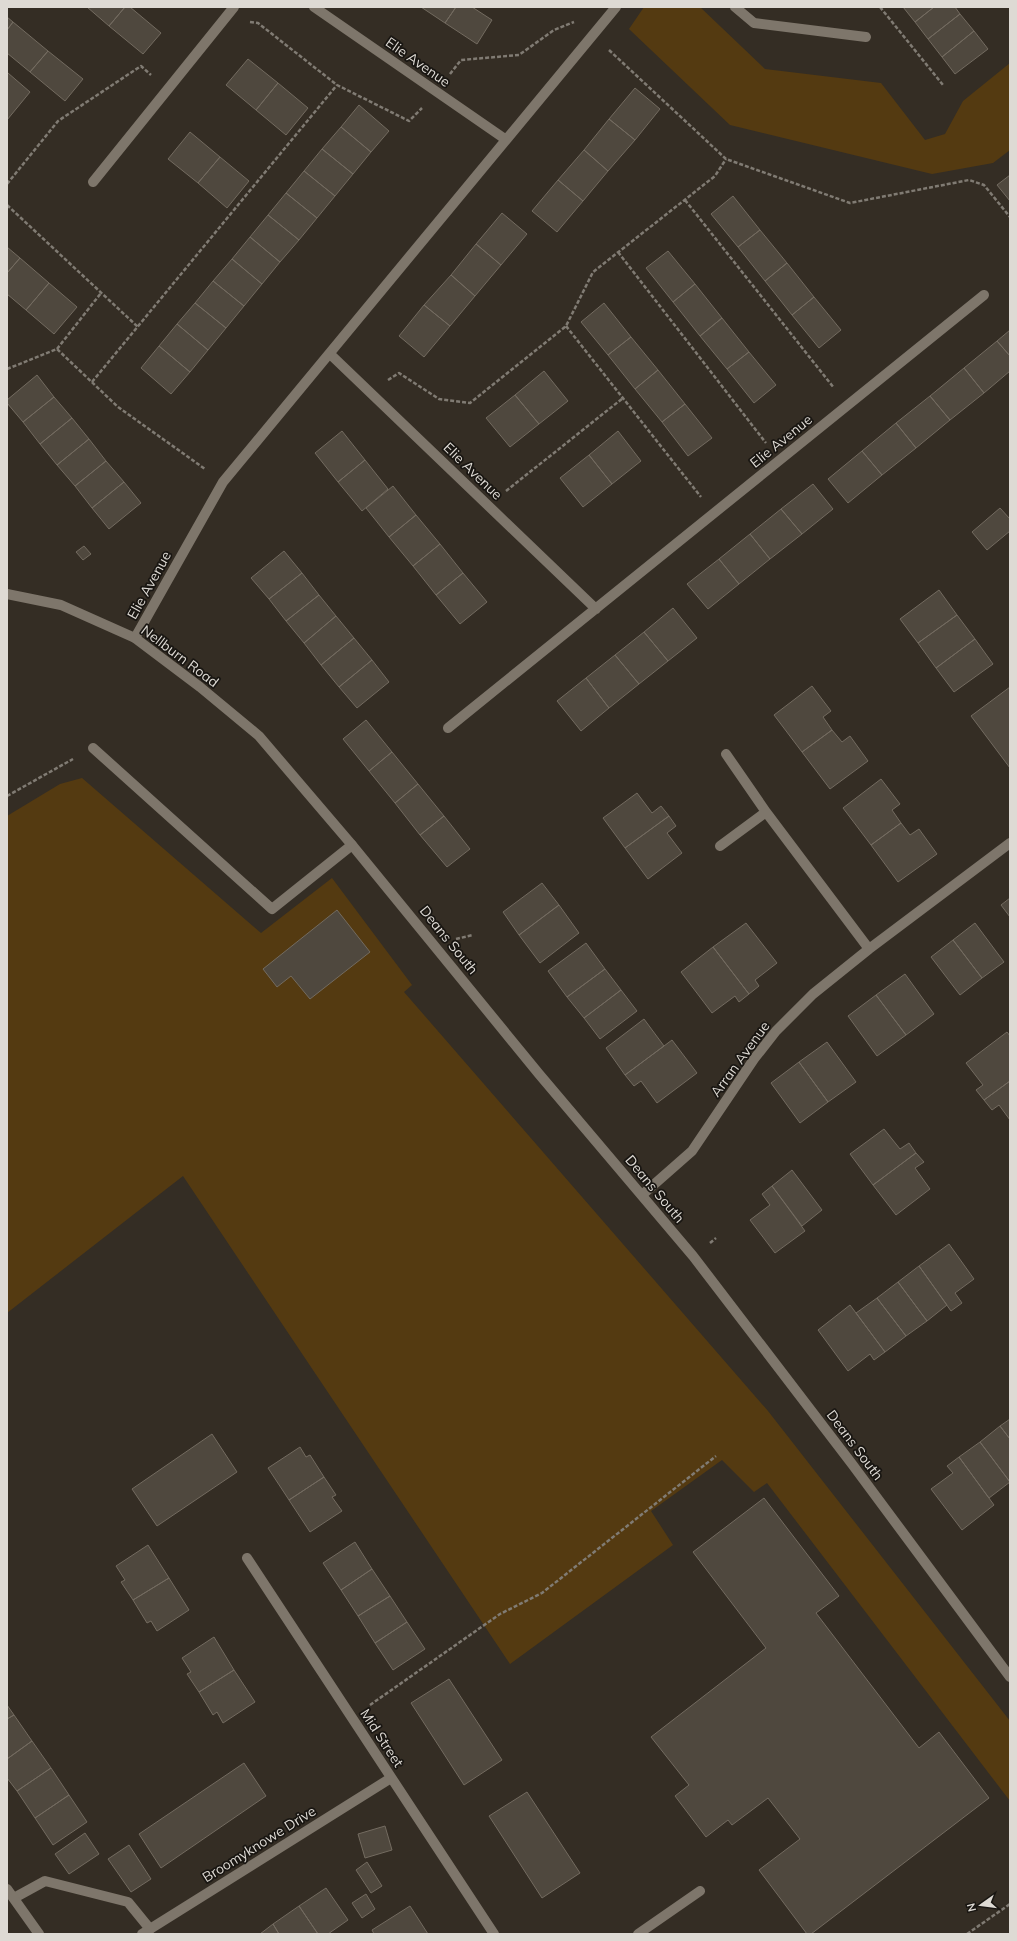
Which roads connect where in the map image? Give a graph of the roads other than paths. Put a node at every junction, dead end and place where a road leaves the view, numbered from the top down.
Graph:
1 (234, 7) edge
2 (314, 7) edge
3 (616, 7) edge
4 (734, 7) edge
5 (866, 37) dead end
6 (505, 139) junction
7 (93, 182) dead end
8 (984, 295) dead end
9 (330, 354) junction
10 (7, 594) edge
11 (596, 608) junction
12 (135, 638) junction
13 (448, 728) dead end
14 (259, 736) joint
15 (93, 748) road end
16 (726, 754) dead end
17 (766, 812) junction
18 (1010, 843) edge
19 (352, 845) junction
20 (720, 846) dead end
21 (869, 949) junction
22 (642, 1195) junction
23 (247, 1558) dead end
24 (1010, 1677) edge
25 (391, 1778) junction
26 (700, 1891) dead end
27 (9, 1892) edge
28 (146, 1932) edge
29 (39, 1934) edge
30 (494, 1934) edge
31 (638, 1934) edge

1 - 7 street
2 - 6 street, Elie Avenue
3 - 6 street, Elie Avenue
4 - 5 street
6 - 9 street, Elie Avenue
8 - 11 street, Elie Avenue
9 - 11 street, Elie Avenue
9 - 12 street, Elie Avenue
10 - 12 street, Nellburn Road
11 - 13 street, Elie Avenue
12 - 14 street, Nellburn Road
14 - 19 street, Deans South
15 - 19 street
16 - 17 street
17 - 20 street
17 - 21 street
18 - 21 street, Arran Avenue
19 - 22 street, Deans South
21 - 22 street, Arran Avenue
22 - 24 street, Deans South
23 - 25 street, Mid Street
25 - 28 street, Broomyknowe Drive
25 - 30 street, Mid Street
26 - 31 street
27 - 28 street
27 - 29 street

